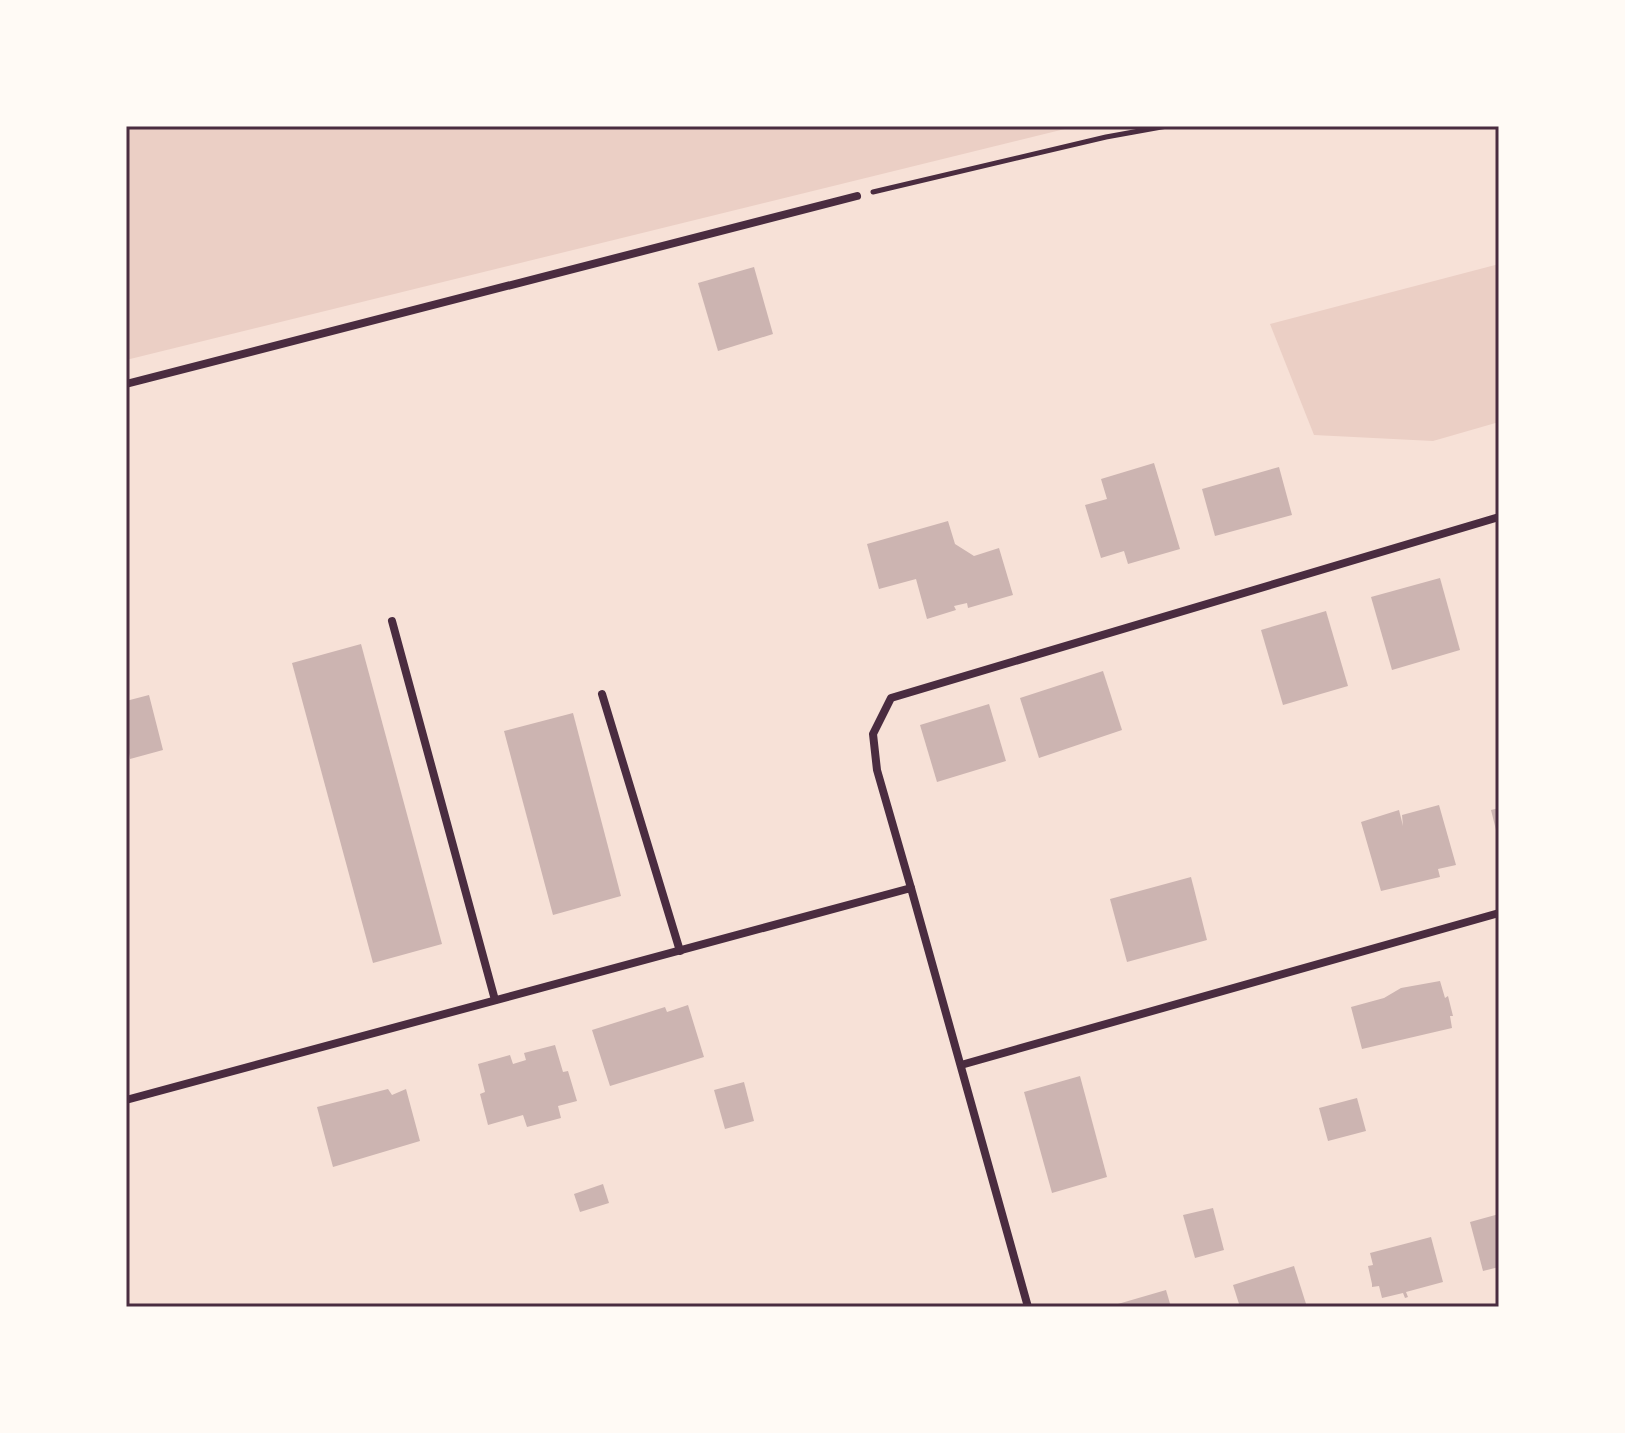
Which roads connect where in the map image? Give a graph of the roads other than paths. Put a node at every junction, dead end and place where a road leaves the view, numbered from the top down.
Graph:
1 (857, 196) road end
2 (126, 384) edge
3 (1499, 517) edge
4 (392, 621) dead end
5 (602, 694) dead end
6 (911, 888) junction
7 (1499, 913) edge
8 (680, 951) junction
9 (495, 1000) junction
10 (961, 1065) junction
11 (126, 1100) edge
12 (1028, 1307) edge

1 - 2 street
3 - 6 street
4 - 9 street
5 - 8 street
6 - 8 street
6 - 10 street
7 - 10 street
8 - 9 street
9 - 11 street
10 - 12 street

